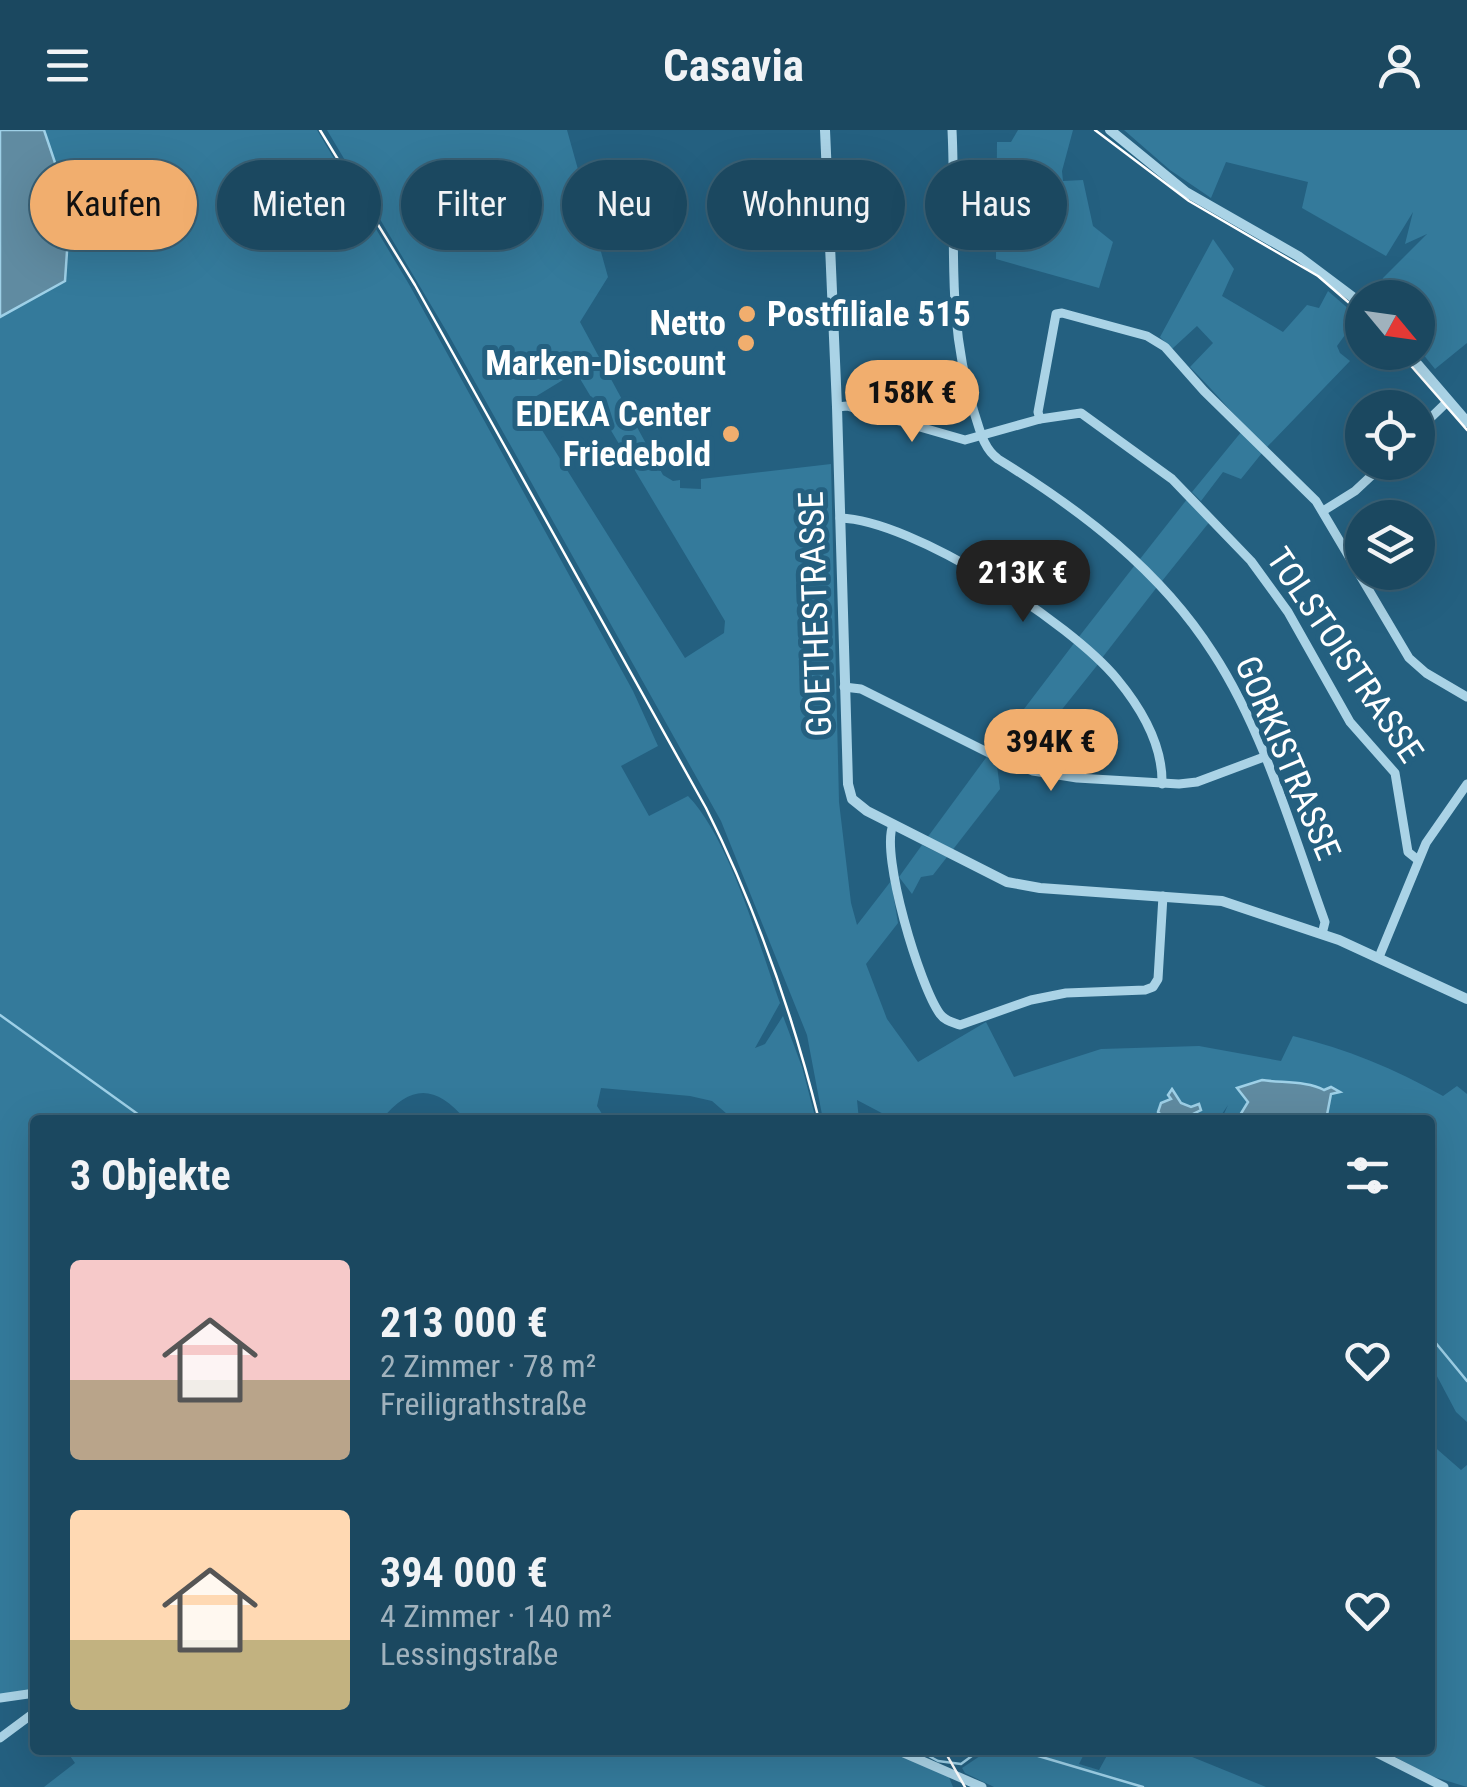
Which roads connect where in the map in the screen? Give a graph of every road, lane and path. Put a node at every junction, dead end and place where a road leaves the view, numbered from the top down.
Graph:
1 (824, 130) edge
2 (952, 130) edge
3 (1110, 130) edge
4 (1345, 291) edge
5 (1422, 370) edge
6 (1448, 401) junction
7 (837, 406) junction
8 (1435, 414) edge
9 (1040, 419) junction
10 (1467, 422) edge
11 (982, 436) junction
12 (1367, 480) edge
13 (1323, 511) junction
14 (840, 518) junction
15 (844, 688) junction
16 (1467, 697) edge
17 (1264, 757) junction
18 (1162, 784) junction
19 (1467, 784) edge
20 (893, 824) junction
21 (1418, 860) junction
22 (1164, 896) junction
23 (1322, 934) junction
24 (1379, 957) junction
25 (1467, 998) edge
26 (30, 1694) edge
27 (0, 1698) edge
28 (30, 1716) edge
29 (0, 1738) edge
30 (909, 1755) edge
31 (1381, 1755) edge
32 (982, 1787) edge
33 (1444, 1787) edge

1 - 7 street, GOETHESTRASSE
2 - 11 street
3 - 4 street
5 - 6 street
6 - 8 street
6 - 10 street
7 - 11 street
7 - 14 street, GOETHESTRASSE
9 - 11 street, TOLSTOISTRASSE
9 - 13 street
9 - 21 street, TOLSTOISTRASSE
11 - 17 street, GORKISTRASSE
12 - 13 street
13 - 16 street
14 - 15 street, GOETHESTRASSE
14 - 18 street
15 - 18 street
15 - 20 street, GOETHESTRASSE
17 - 18 street
17 - 23 street, GORKISTRASSE
19 - 21 street
20 - 22 street
20 - 22 street
21 - 24 street
22 - 23 street
23 - 24 street
24 - 25 street
26 - 27 street
28 - 29 street
30 - 32 street
31 - 33 street

